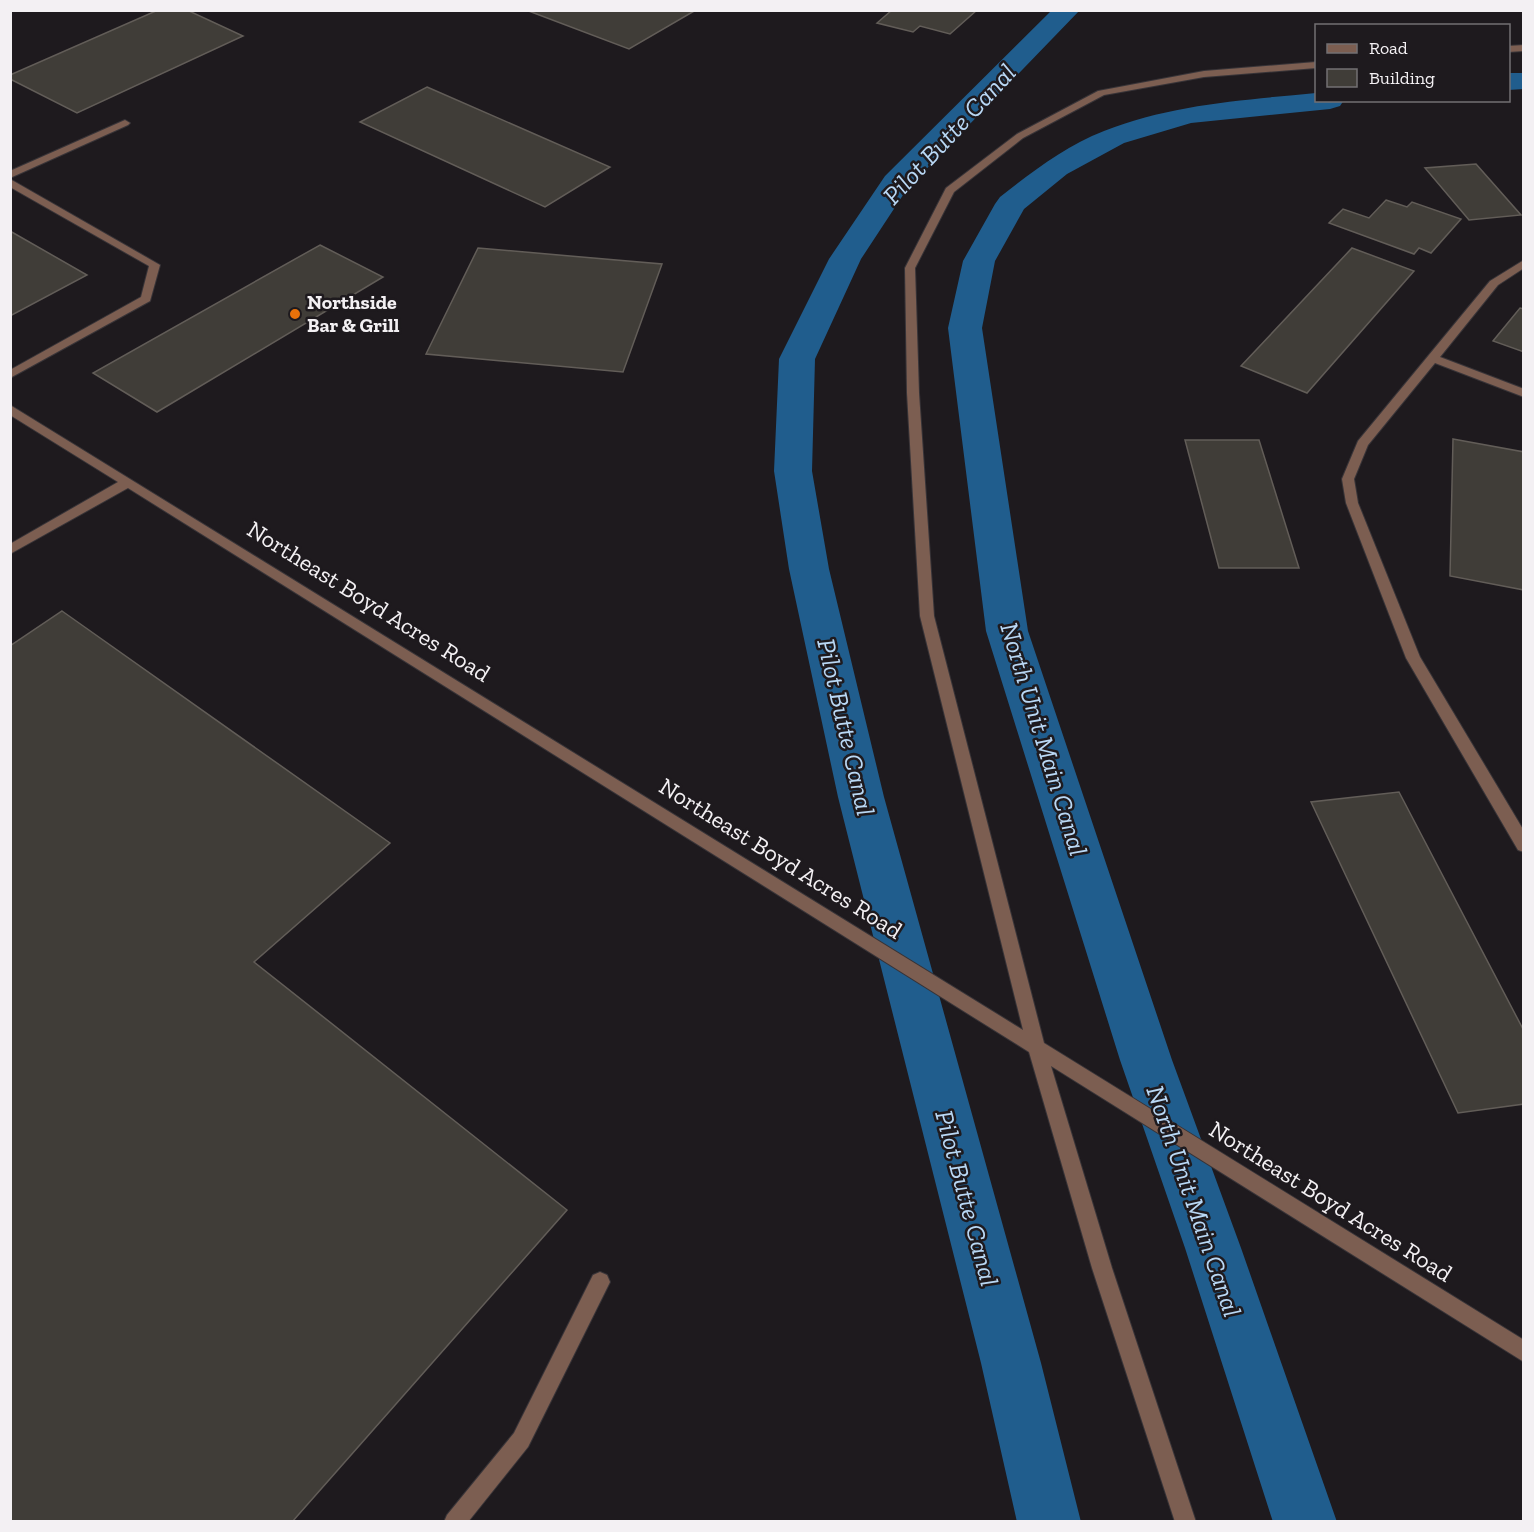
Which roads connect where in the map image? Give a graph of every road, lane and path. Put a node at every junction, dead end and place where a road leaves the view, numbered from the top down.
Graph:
1 (1315, 65) edge
2 (125, 123) dead end
3 (10, 175) edge
4 (10, 182) edge
5 (1524, 263) edge
6 (1433, 358) junction
7 (10, 375) edge
8 (1524, 393) edge
9 (10, 409) edge
10 (128, 482) junction
11 (10, 550) edge
12 (1524, 846) edge
13 (1037, 1048) junction
14 (600, 1282) dead end
15 (1524, 1352) edge
16 (454, 1521) edge
17 (1186, 1521) edge

1 - 13 street
2 - 3 street
4 - 7 street
5 - 6 street
6 - 8 street
6 - 12 street
9 - 10 street, Northeast Boyd Acres Road
10 - 11 street
10 - 13 street, Northeast Boyd Acres Road
13 - 15 street, Northeast Boyd Acres Road
13 - 17 street
14 - 16 street

